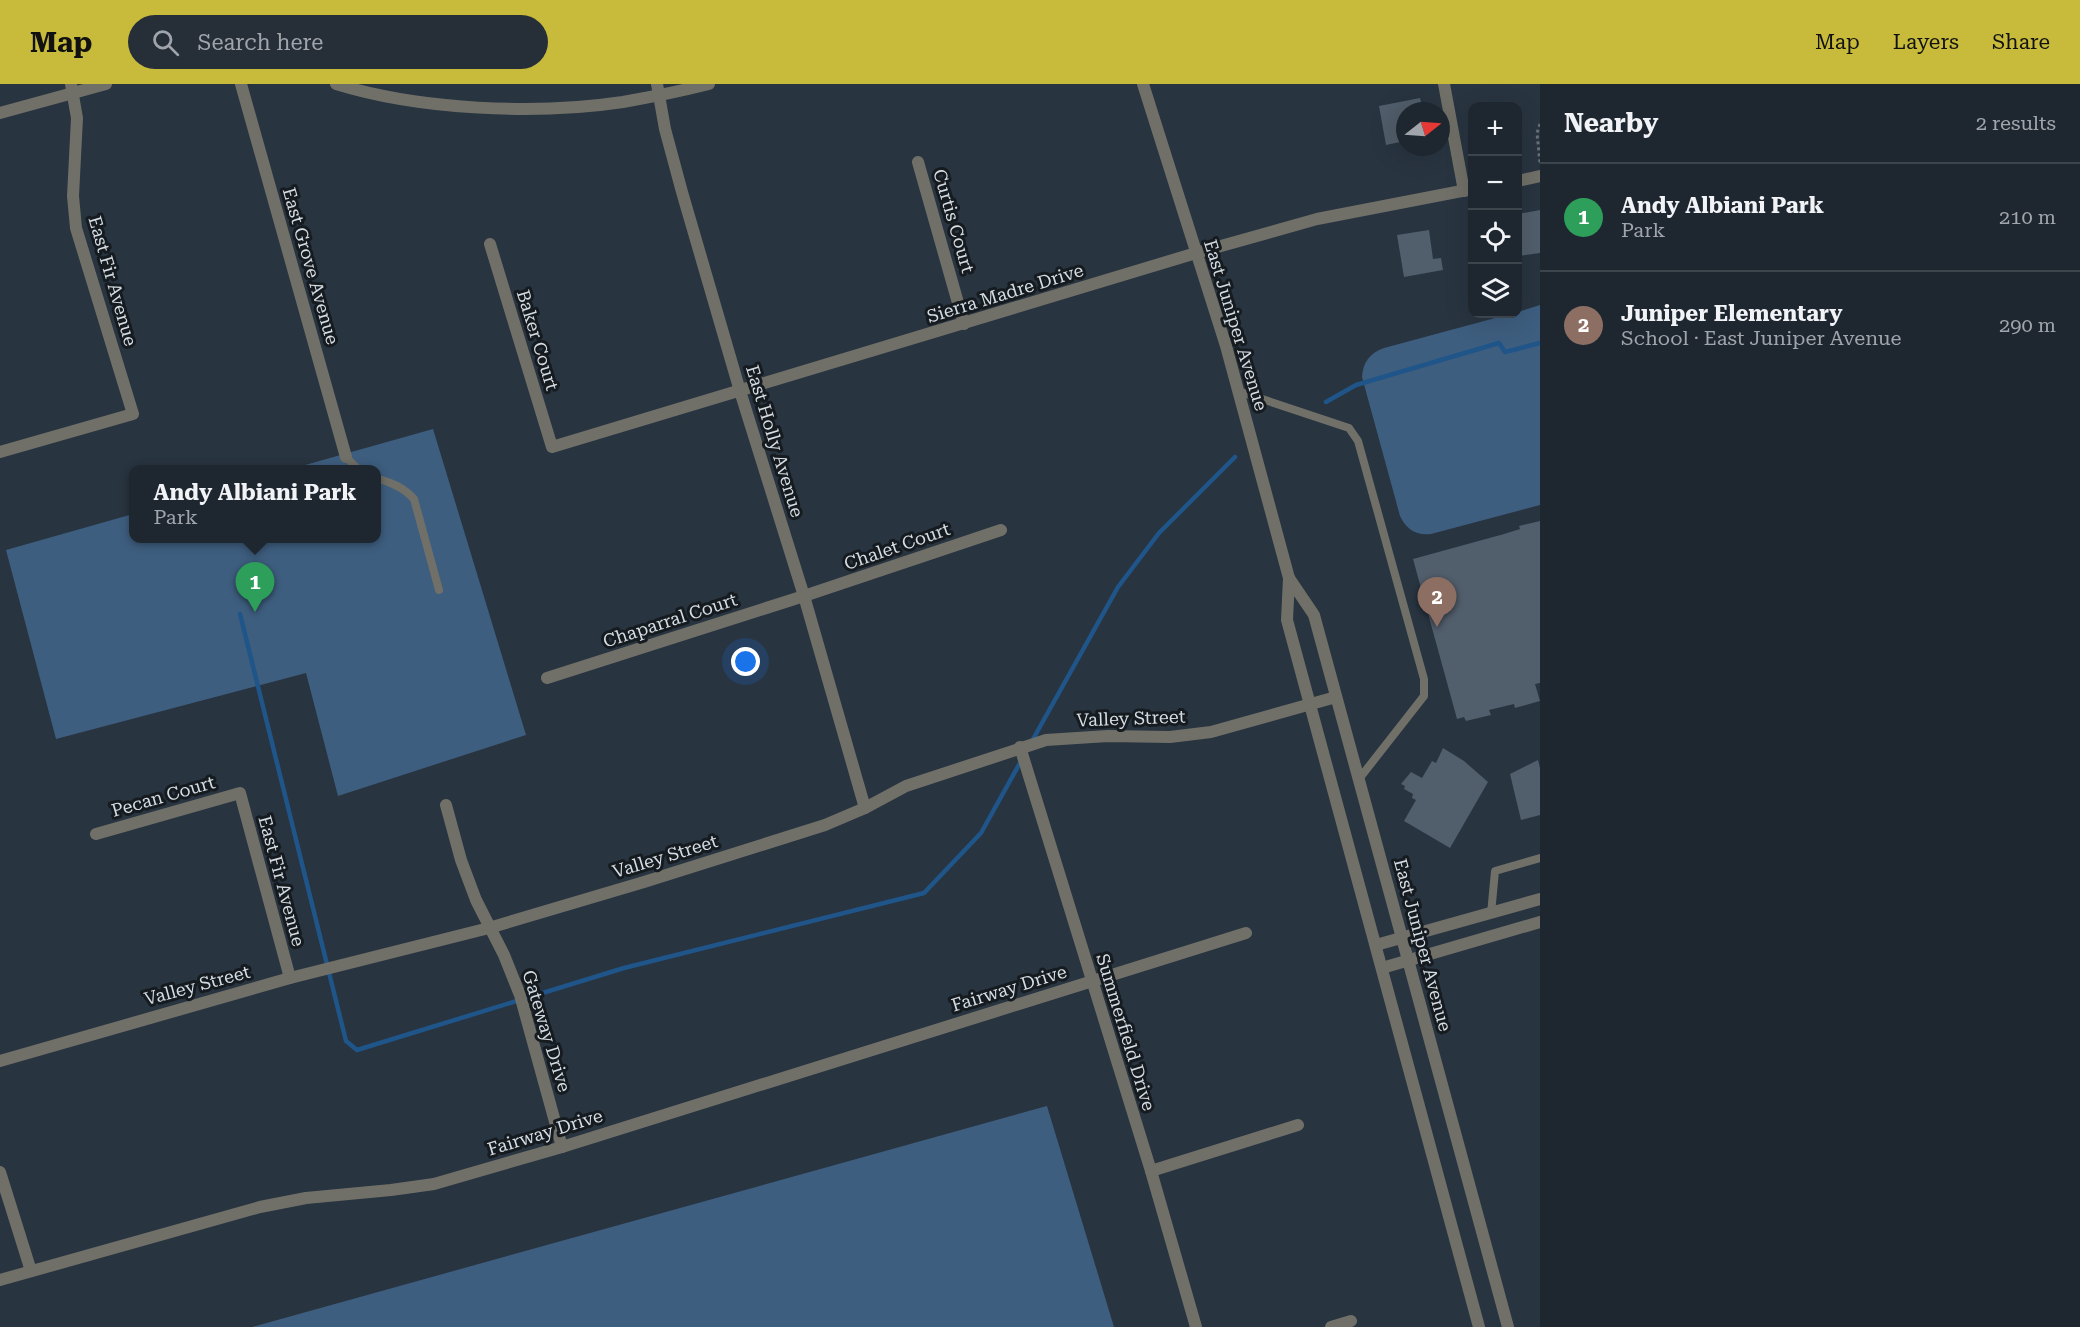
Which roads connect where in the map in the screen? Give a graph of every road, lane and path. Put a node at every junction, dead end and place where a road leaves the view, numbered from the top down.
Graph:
1 (106, 84) edge
2 (241, 84) edge
3 (336, 84) edge
4 (709, 84) edge
5 (1143, 84) edge
6 (1444, 84) edge
7 (72, 88) edge
8 (658, 90) edge
9 (0, 113) edge
10 (1540, 124) edge
11 (918, 162) dead end
12 (1540, 163) edge
13 (1540, 176) edge
14 (1522, 180) edge
15 (1468, 190) edge
16 (490, 244) dead end
17 (1196, 253) junction
18 (964, 324) junction
19 (740, 391) junction
20 (1238, 391) junction
21 (552, 447) joint
22 (0, 452) edge
23 (346, 457) joint
24 (354, 465) edge
25 (381, 479) edge
26 (1001, 530) dead end
27 (1289, 578) junction
28 (439, 590) dead end
29 (804, 596) junction
30 (547, 678) dead end
31 (1336, 697) junction
32 (1310, 705) junction
33 (1020, 747) junction
34 (1359, 779) junction
35 (240, 793) joint
36 (446, 805) dead end
37 (865, 808) junction
38 (96, 834) dead end
39 (1540, 858) edge
40 (1540, 899) edge
41 (1491, 914) junction
42 (1540, 922) edge
43 (489, 928) junction
44 (1246, 933) dead end
45 (1402, 938) junction
46 (1376, 945) junction
47 (1409, 960) junction
48 (1382, 968) junction
49 (290, 978) junction
50 (1092, 981) junction
51 (0, 1060) edge
52 (1298, 1125) dead end
53 (562, 1147) junction
54 (1150, 1171) junction
55 (0, 1172) edge
56 (31, 1271) junction
57 (0, 1280) edge
58 (1351, 1321) dead end
59 (1197, 1327) edge
60 (1331, 1327) edge
61 (1479, 1327) edge
62 (1508, 1327) edge

1 - 7 street
2 - 23 street, East Grove Avenue
3 - 8 street
4 - 8 street
5 - 17 street, East Juniper Avenue
6 - 15 street
7 - 9 street
7 - 22 street, East Fir Avenue
8 - 19 street, East Holly Avenue
10 - 12 path
11 - 18 street, Curtis Court
13 - 14 street
15 - 17 street, Sierra Madre Drive
16 - 21 street, Baker Court
17 - 18 street, Sierra Madre Drive
17 - 20 street, East Juniper Avenue
18 - 19 street, Sierra Madre Drive
19 - 21 street, Sierra Madre Drive
19 - 29 street, East Holly Avenue
20 - 27 street, East Juniper Avenue
20 - 34 lane
23 - 24 lane
25 - 28 lane
26 - 29 street, Chalet Court
27 - 31 street, East Juniper Avenue
27 - 32 street, East Juniper Avenue
29 - 30 street, Chaparral Court
29 - 37 street, East Holly Avenue
31 - 32 street, Valley Street
31 - 34 street, East Juniper Avenue
32 - 33 street, Valley Street
32 - 46 street, East Juniper Avenue
33 - 37 street, Valley Street
33 - 50 street, Summerfield Drive
34 - 45 street, East Juniper Avenue
35 - 38 street, Pecan Court
35 - 49 street, East Fir Avenue
36 - 43 street, Gateway Drive
37 - 43 street, Valley Street
39 - 41 lane
40 - 41 street
41 - 45 street
42 - 47 street
43 - 49 street, Valley Street
43 - 53 street, Gateway Drive
44 - 50 street, Fairway Drive
45 - 46 street
45 - 47 street, East Juniper Avenue
46 - 48 street, East Juniper Avenue
47 - 48 street
47 - 62 street, East Juniper Avenue
48 - 61 street, East Juniper Avenue
49 - 51 street, Valley Street
50 - 53 street, Fairway Drive
50 - 54 street, Summerfield Drive
52 - 54 street
53 - 56 street, Fairway Drive
54 - 59 street, Summerfield Drive
55 - 56 street
56 - 57 street, Fairway Drive
58 - 60 street

